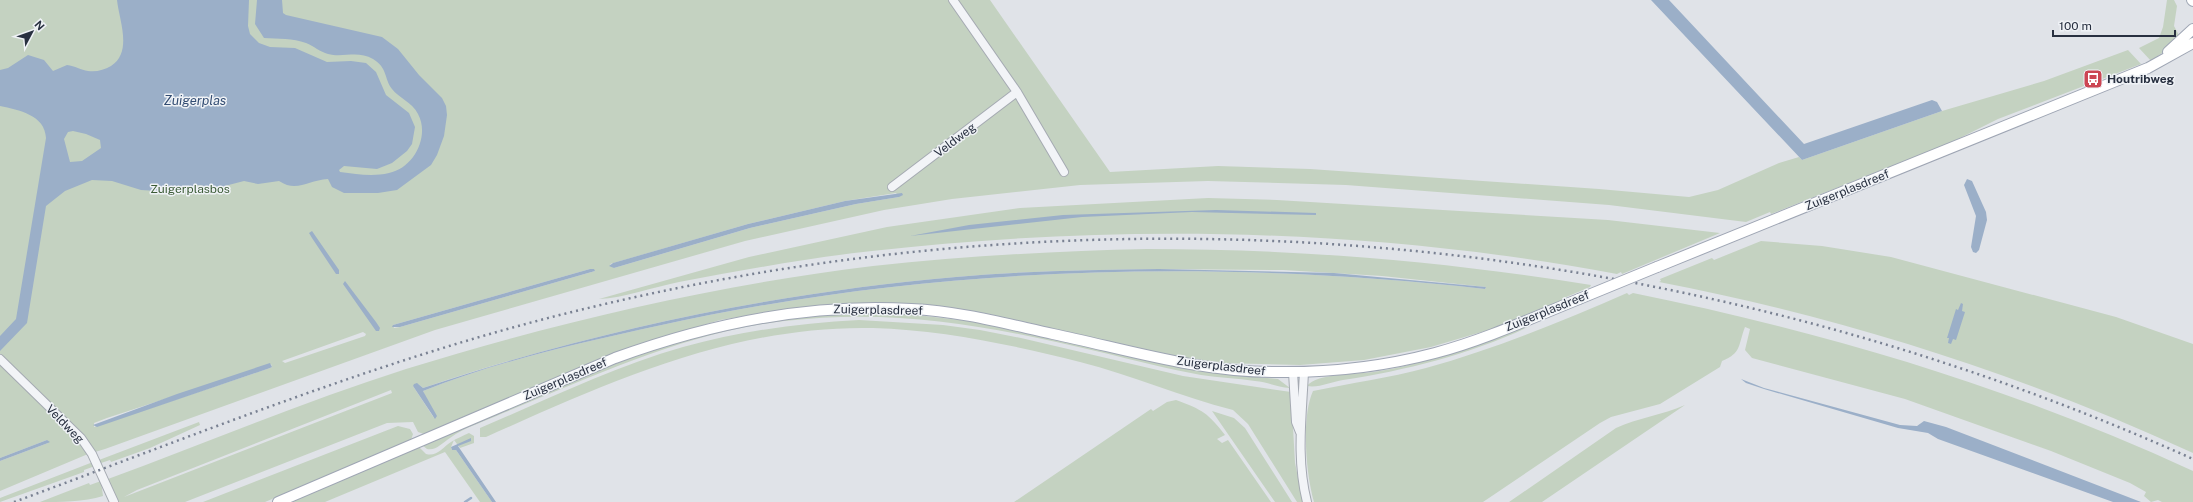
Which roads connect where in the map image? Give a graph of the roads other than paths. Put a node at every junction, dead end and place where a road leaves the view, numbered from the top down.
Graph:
1 (952, 0) edge
2 (2193, 29) edge
3 (2193, 43) edge
4 (2148, 68) junction
5 (1017, 92) junction
6 (1064, 172) dead end
7 (892, 187) dead end
8 (0, 359) edge
9 (1298, 372) junction
10 (114, 502) edge
11 (278, 502) edge
12 (1307, 502) edge

1 - 5 street
2 - 4 main road, Zuigerplasdreef
3 - 4 main road, Zuigerplasdreef
4 - 9 main road, Zuigerplasdreef, bridge
5 - 6 street
5 - 7 street, Veldweg
8 - 10 street, Veldweg
9 - 11 main road, Zuigerplasdreef
9 - 12 street

